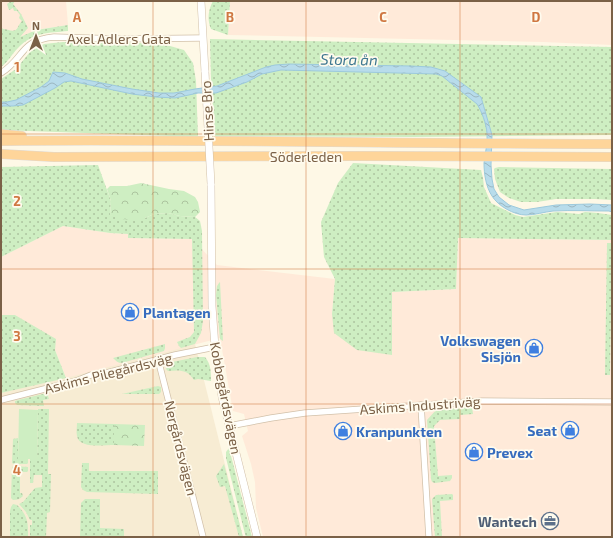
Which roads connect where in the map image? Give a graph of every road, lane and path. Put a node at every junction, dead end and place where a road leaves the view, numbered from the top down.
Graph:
1 (200, 1) edge
2 (202, 38) junction
3 (1, 73) edge
4 (1, 134) edge
5 (62, 140) junction
6 (1, 141) edge
7 (612, 144) edge
8 (1, 154) edge
9 (54, 157) junction
10 (612, 157) edge
11 (1, 160) edge
12 (211, 184) joint
13 (214, 347) junction
14 (158, 359) junction
15 (1, 400) edge
16 (612, 402) edge
17 (421, 405) junction
18 (229, 426) junction
19 (203, 537) edge
20 (257, 537) edge
21 (429, 537) edge

1 - 2 street, Hinse Bro
2 - 3 street, Axel Adlers Gata
2 - 12 street, Hinse Bro, bridge
4 - 5 highway
5 - 6 highway, Söderleden
5 - 7 highway, Söderleden
8 - 9 highway, Söderleden
9 - 10 highway, Söderleden
9 - 11 highway
12 - 13 street, Kobbegårdsvägen
13 - 14 street, Askims Pilegårdsväg
13 - 18 street, Kobbegårdsvägen
14 - 15 street, Askims Pilegårdsväg
14 - 19 street, Nergårdsvägen
16 - 17 street, Askims Industriväg
17 - 18 street, Askims Industriväg
17 - 21 street
18 - 20 street, Kobbegårdsvägen

